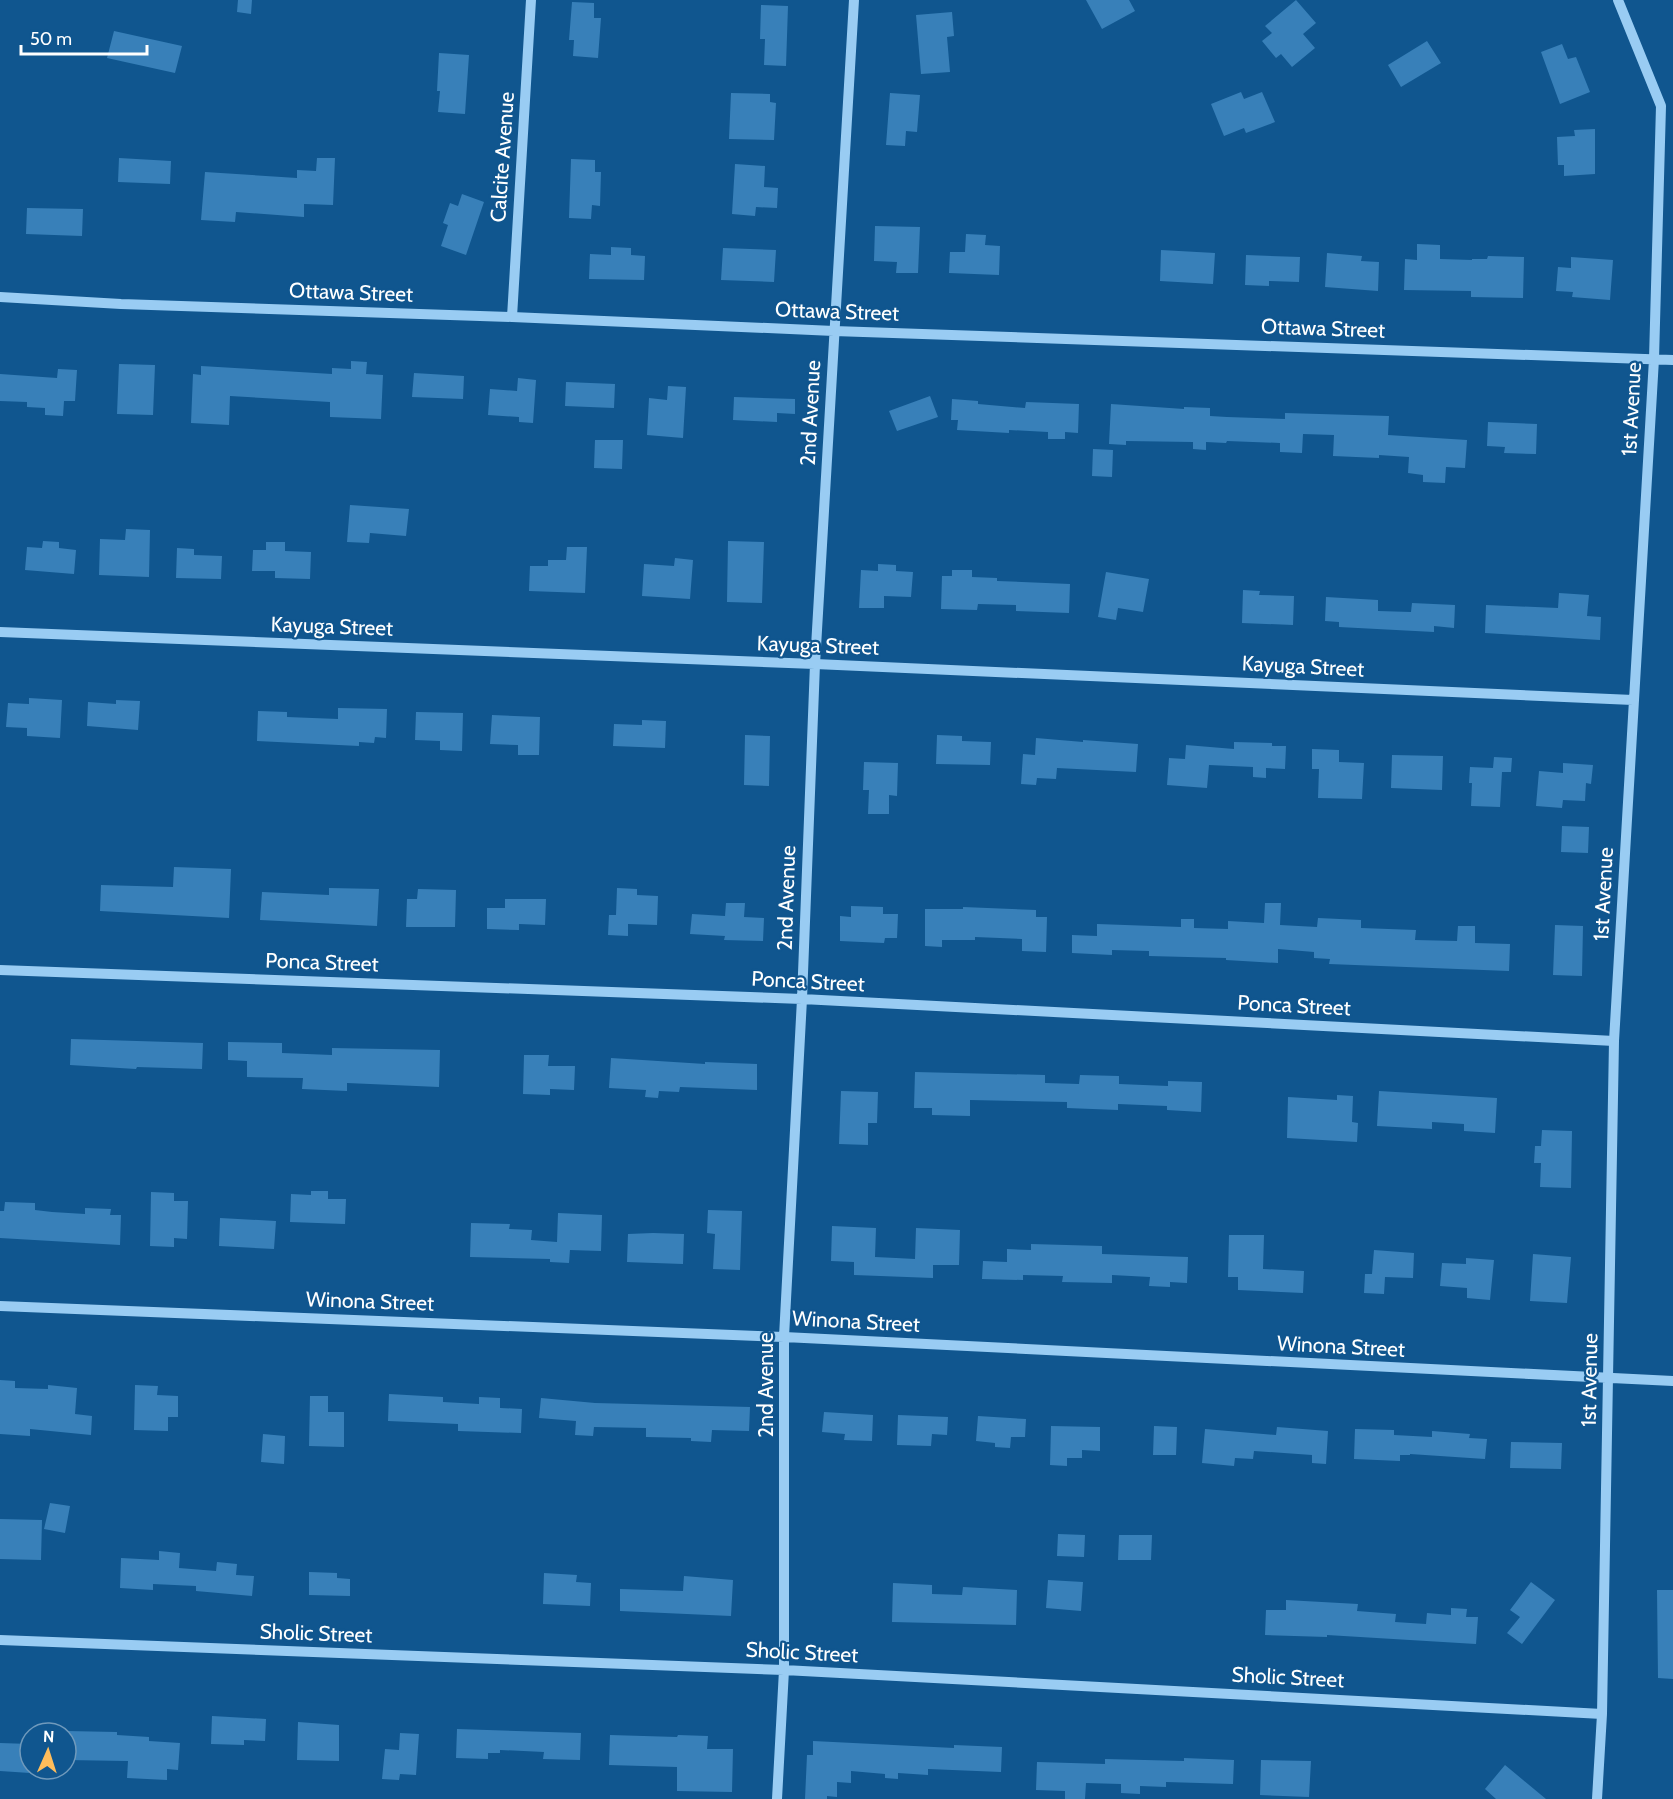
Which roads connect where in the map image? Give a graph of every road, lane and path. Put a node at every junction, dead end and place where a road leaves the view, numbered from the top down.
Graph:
1 (531, 0) edge
2 (854, 0) edge
3 (1618, 0) edge
4 (0, 297) edge
5 (512, 317) junction
6 (834, 331) junction
7 (1654, 358) junction
8 (1673, 360) edge
9 (0, 632) edge
10 (815, 664) junction
11 (1633, 700) junction
12 (0, 970) edge
13 (802, 999) junction
14 (1614, 1041) junction
15 (0, 1306) edge
16 (784, 1337) junction
17 (1609, 1379) junction
18 (1673, 1381) edge
19 (0, 1640) edge
20 (784, 1670) junction
21 (1602, 1714) junction
22 (777, 1799) edge
23 (1597, 1799) edge

1 - 5 street, Calcite Avenue
2 - 6 street, 2nd Avenue
3 - 7 street, 1st Avenue
4 - 5 street, Ottawa Street
5 - 6 street, Ottawa Street
6 - 7 street, Ottawa Street
6 - 10 street, 2nd Avenue
7 - 8 street, Ottawa Street
7 - 11 street, 1st Avenue
9 - 10 street, Kayuga Street
10 - 11 street, Kayuga Street
10 - 13 street, 2nd Avenue
11 - 14 street, 1st Avenue
12 - 13 street, Ponca Street
13 - 14 street, Ponca Street
13 - 16 street, 2nd Avenue
14 - 17 street, 1st Avenue
15 - 16 street, Winona Street
16 - 17 street, Winona Street
16 - 20 street, 2nd Avenue
17 - 18 street, Winona Street
17 - 21 street, 1st Avenue
19 - 20 street, Sholic Street
20 - 21 street, Sholic Street
20 - 22 street, 2nd Avenue
21 - 23 street, 1st Avenue

